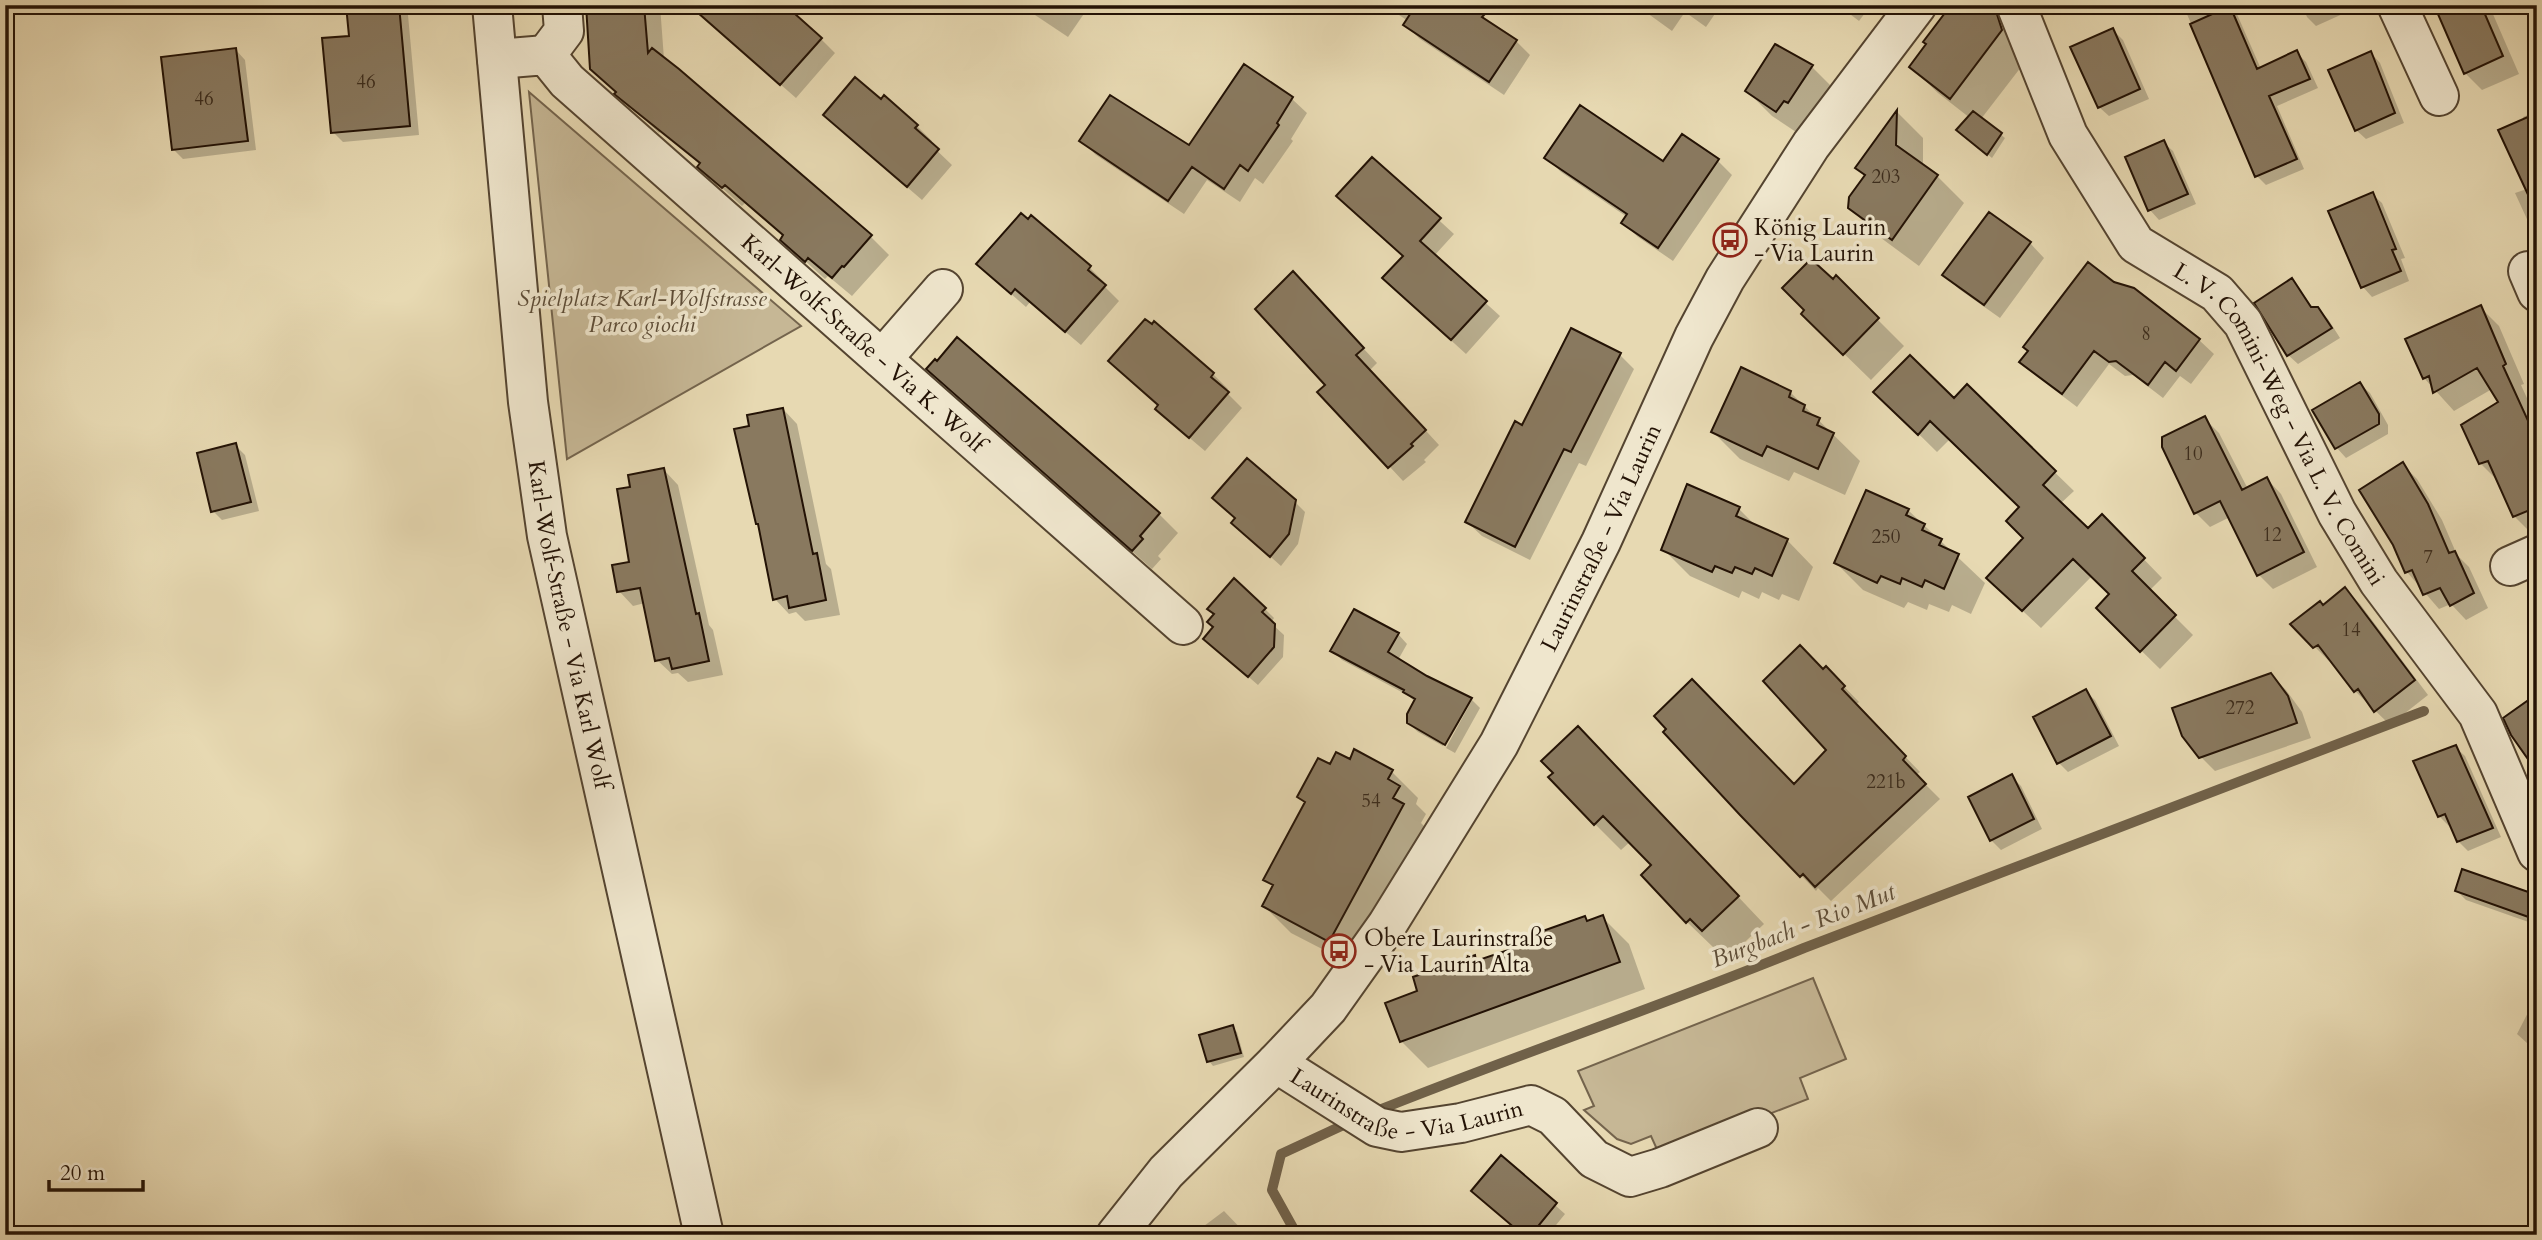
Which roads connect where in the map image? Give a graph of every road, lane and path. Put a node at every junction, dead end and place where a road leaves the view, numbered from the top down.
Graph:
1 (492, 5) edge
2 (562, 5) edge
3 (1917, 5) edge
4 (2016, 5) edge
5 (2397, 5) edge
6 (546, 55) junction
7 (497, 60) junction
8 (2438, 96) dead end
9 (943, 289) dead end
10 (882, 359) junction
11 (1183, 625) dead end
12 (2537, 852) edge
13 (1276, 1063) junction
14 (1758, 1128) dead end
15 (704, 1235) edge
16 (1116, 1235) edge

1 - 7 street, Karl-Wolf-Straße - Via Karl Wolf
2 - 6 street
3 - 13 street, Laurinstraße - Via Laurin
4 - 12 street, L. V. Comini-Weg - Via L. V. Comini
5 - 8 street
6 - 7 street
6 - 10 street, Karl-Wolf-Straße - Via K. Wolf
7 - 15 street, Karl-Wolf-Straße - Via Karl Wolf
9 - 10 street
10 - 11 street, Karl-Wolf-Straße - Via K. Wolf
13 - 14 street, Laurinstraße - Via Laurin
13 - 16 street, Laurinstraße - Via Laurin

